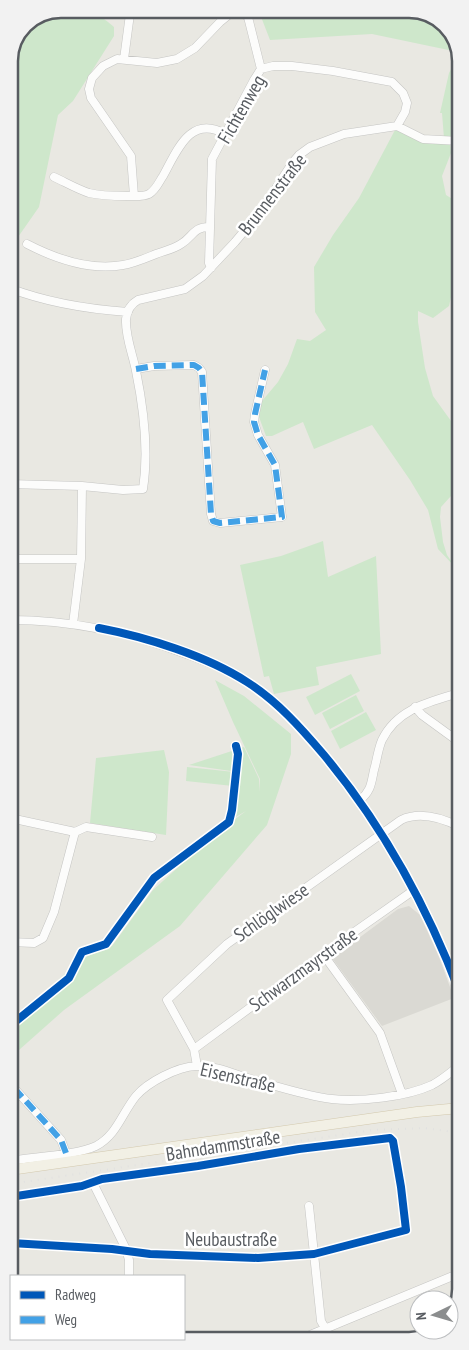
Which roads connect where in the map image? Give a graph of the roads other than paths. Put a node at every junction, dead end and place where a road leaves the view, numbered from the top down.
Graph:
1 (129, 18) edge
2 (224, 18) edge
3 (248, 18) edge
4 (124, 59) junction
5 (261, 69) junction
6 (397, 126) junction
7 (225, 134) junction
8 (452, 141) edge
9 (54, 177) dead end
10 (134, 196) junction
11 (210, 227) junction
12 (27, 244) dead end
13 (211, 268) junction
14 (18, 291) edge
15 (128, 312) junction
16 (136, 369) junction
17 (264, 370) dead end
18 (18, 484) edge
19 (82, 486) junction
20 (18, 559) edge
21 (80, 559) junction
22 (18, 620) edge
23 (73, 624) junction
24 (452, 695) edge
25 (416, 707) junction
26 (452, 737) edge
27 (360, 800) junction
28 (18, 820) edge
29 (452, 824) edge
30 (75, 832) junction
31 (382, 832) junction
32 (152, 837) dead end
33 (414, 890) junction
34 (18, 942) edge
35 (323, 954) junction
36 (452, 974) edge
37 (194, 1048) junction
38 (197, 1066) junction
39 (452, 1071) edge
40 (18, 1092) edge
41 (402, 1094) junction
42 (452, 1109) edge
43 (66, 1153) junction
44 (18, 1160) edge
45 (18, 1169) edge
46 (93, 1183) junction
47 (401, 1187) joint
48 (18, 1196) edge
49 (309, 1206) dead end
50 (18, 1244) edge
51 (127, 1252) junction
52 (314, 1254) junction
53 (129, 1275) edge
54 (452, 1276) edge
55 (325, 1328) junction
56 (316, 1332) edge

1 - 4 street
2 - 4 street
3 - 5 street
4 - 10 street
5 - 6 street, Fichtenweg
5 - 7 street, Fichtenweg
6 - 8 street
6 - 13 street, Brunnenstraße
7 - 10 street
7 - 11 street, Fichtenweg
9 - 10 street
11 - 12 street
11 - 13 street, Fichtenweg
13 - 15 street, Brunnenstraße
14 - 15 street
15 - 16 street
16 - 17 street
16 - 19 street
18 - 19 street
19 - 21 street
20 - 21 street
21 - 23 street
22 - 23 street
23 - 27 street
24 - 25 street
25 - 26 street
25 - 27 street
27 - 31 street
28 - 30 street
29 - 31 street, Schlöglwiese
30 - 32 street
30 - 34 street
31 - 33 street
31 - 37 street, Schlöglwiese
33 - 35 street, Schwarzmayrstraße
33 - 36 street
35 - 37 street, Schwarzmayrstraße
35 - 41 street
37 - 38 street
38 - 41 street, Eisenstraße
38 - 43 street, Eisenstraße
39 - 41 street, Eisenstraße
40 - 43 street
42 - 45 main road
43 - 44 street, Eisenstraße
46 - 47 street, Bahndammstraße
46 - 48 street, Bahndammstraße
46 - 51 street
47 - 52 street, Neubaustraße
49 - 52 street
50 - 51 street, Neubaustraße
51 - 52 street, Neubaustraße
51 - 53 street
52 - 55 street
54 - 55 street
55 - 56 street

